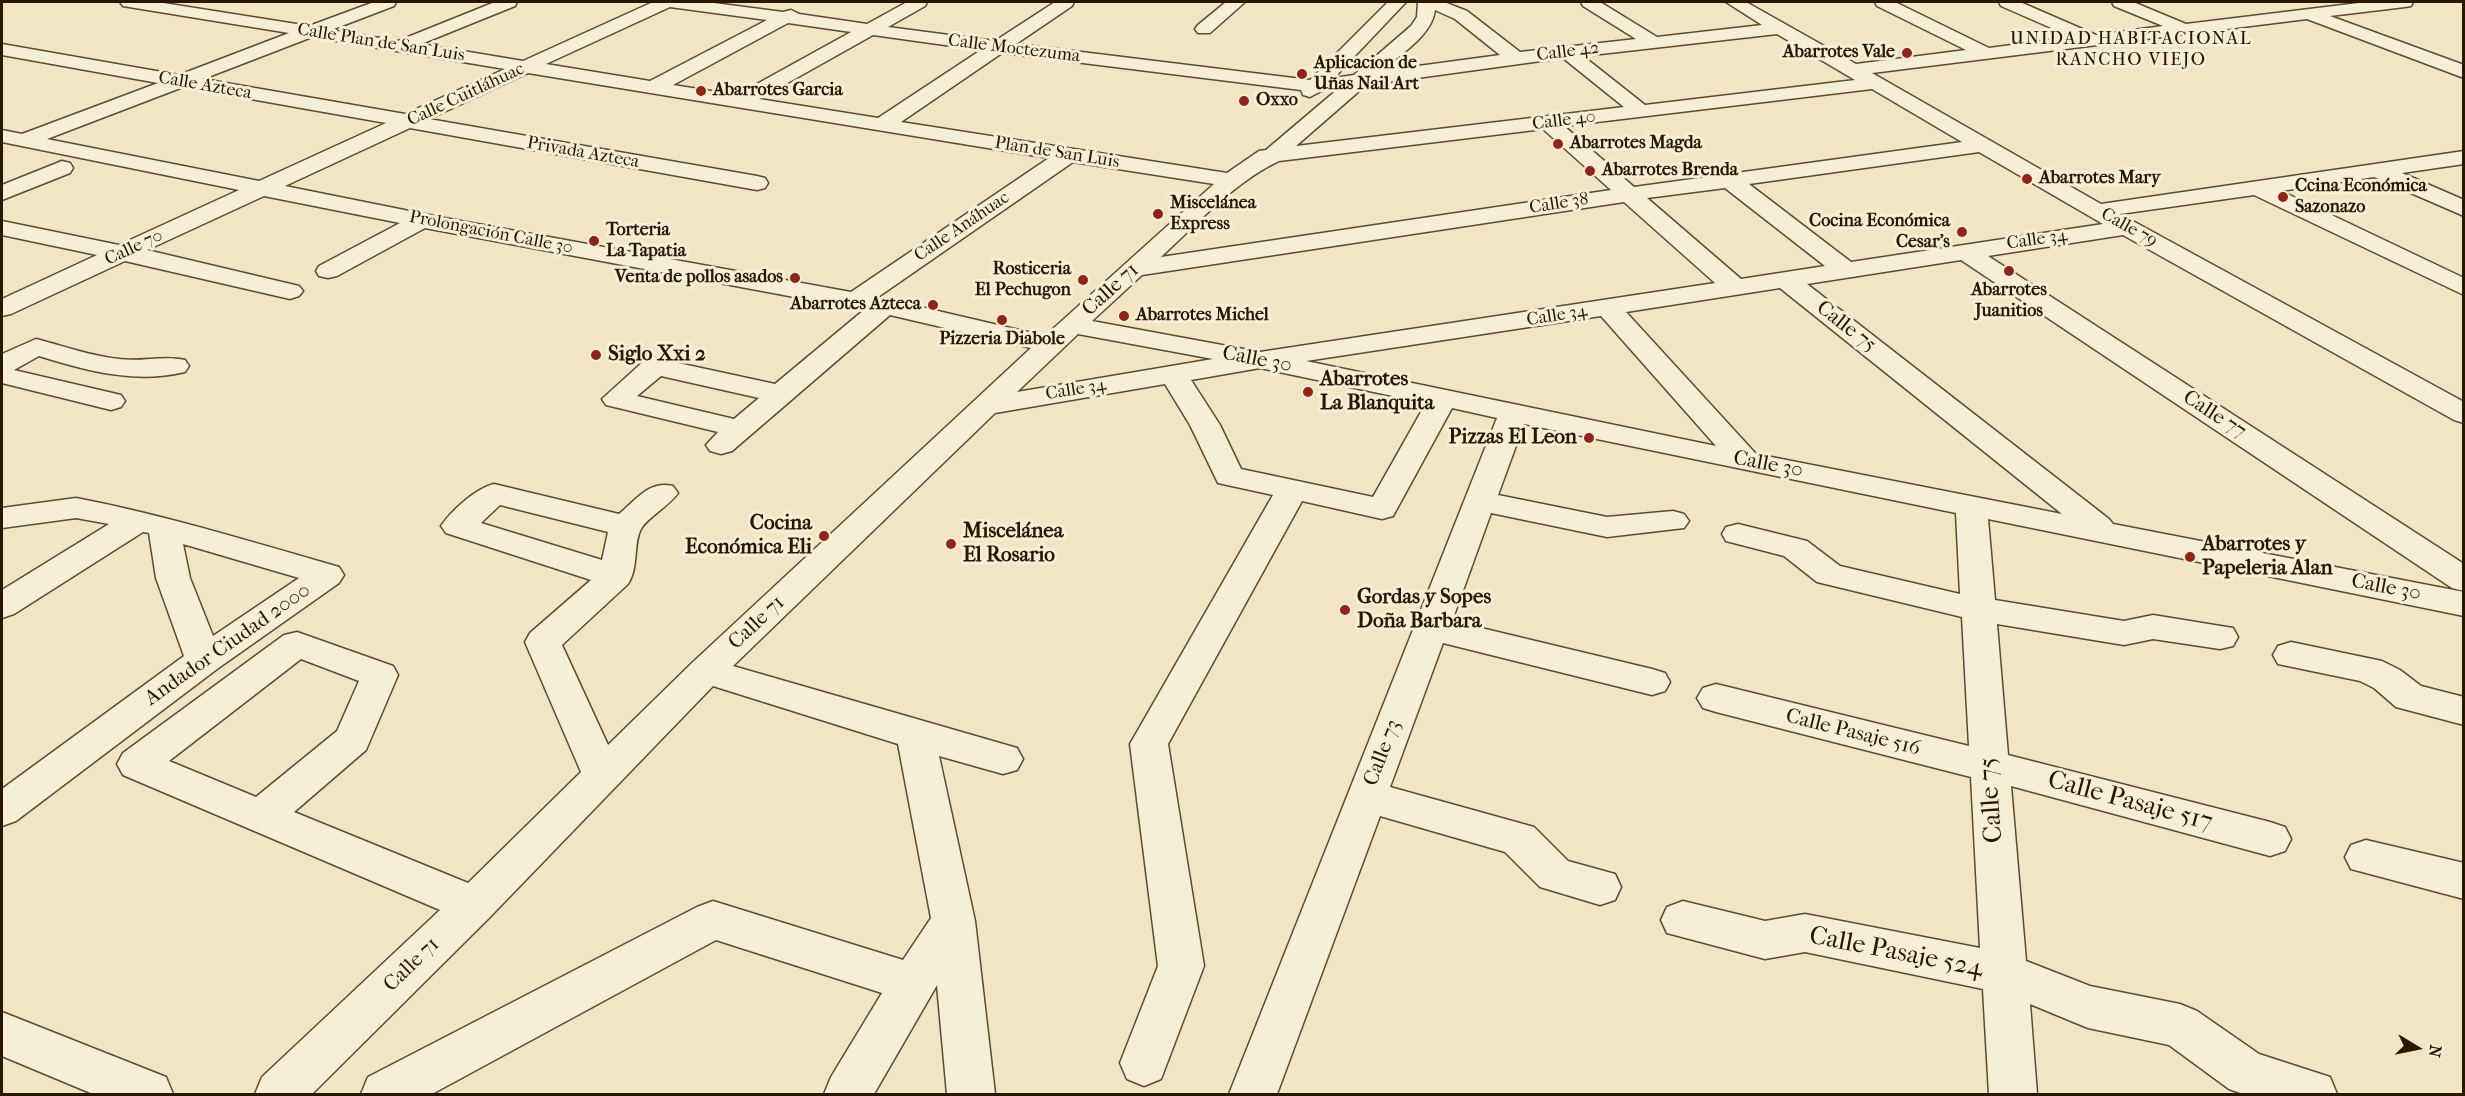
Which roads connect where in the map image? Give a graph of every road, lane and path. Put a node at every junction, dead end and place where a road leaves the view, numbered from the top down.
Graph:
1 (129, 2) edge
2 (135, 2) edge
3 (388, 2) edge
4 (509, 2) edge
5 (666, 2) edge
6 (672, 2) edge
7 (816, 2) edge
8 (919, 2) edge
9 (1066, 2) edge
10 (1236, 2) edge
11 (1397, 2) edge
12 (1428, 2) edge
13 (1589, 2) edge
14 (1735, 2) edge
15 (1883, 2) edge
16 (2007, 2) edge
17 (2120, 2) edge
18 (2404, 2) edge
19 (253, 5) dead end
20 (2249, 6) dead end
21 (2308, 14) junction
22 (220, 16) junction
23 (786, 18) junction
24 (2281, 18) junction
25 (1780, 28) junction
26 (869, 29) junction
27 (1204, 29) dead end
28 (2186, 29) junction
29 (310, 31) junction
30 (2093, 40) junction
31 (1653, 42) junction
32 (401, 46) junction
33 (997, 47) junction
34 (2, 49) edge
35 (2452, 50) dead end
36 (1567, 52) junction
37 (1985, 53) junction
38 (2418, 55) junction
39 (1516, 58) junction
40 (526, 67) junction
41 (1852, 70) junction
42 (2463, 72) edge
43 (180, 81) junction
44 (1357, 81) junction
45 (1875, 83) junction
46 (1314, 86) junction
47 (652, 88) junction
48 (739, 102) junction
49 (1299, 103) dead end
50 (1641, 111) junction
51 (1284, 120) dead end
52 (408, 122) junction
53 (1548, 123) junction
54 (882, 125) junction
55 (13, 138) edge
56 (1983, 145) junction
57 (1068, 155) junction
58 (2463, 156) edge
59 (1251, 165) junction
60 (62, 168) dead end
61 (2375, 169) junction
62 (1729, 180) junction
63 (757, 183) dead end
64 (2256, 187) junction
65 (265, 188) junction
66 (2, 193) edge
67 (1630, 194) junction
68 (2463, 209) edge
69 (2097, 211) junction
70 (423, 220) junction
71 (2128, 227) junction
72 (2, 228) edge
73 (1964, 251) junction
74 (122, 253) junction
75 (1136, 268) junction
76 (328, 271) dead end
77 (1847, 271) junction
78 (1786, 280) junction
79 (1736, 288) junction
80 (2463, 288) edge
81 (290, 291) dead end
82 (856, 300) junction
83 (885, 306) junction
84 (2, 308) edge
85 (1608, 308) junction
86 (1061, 335) junction
87 (1260, 360) junction
88 (2, 365) edge
89 (175, 366) dead end
90 (109, 368) junction
91 (1173, 374) junction
92 (2, 375) edge
93 (74, 393) junction
94 (780, 394) junction
95 (1443, 398) junction
96 (111, 401) dead end
97 (985, 406) junction
98 (1514, 412) junction
99 (2463, 414) edge
100 (1746, 461) junction
101 (1292, 490) junction
102 (662, 493) dead end
103 (1480, 501) junction
104 (1971, 505) junction
105 (2, 518) edge
106 (1673, 521) dead end
107 (151, 524) junction
108 (625, 526) junction
109 (2104, 531) junction
110 (1738, 534) dead end
111 (616, 576) junction
112 (2463, 580) edge
113 (2463, 604) edge
114 (2, 606) edge
115 (1978, 609) junction
116 (1431, 628) junction
117 (2220, 637) dead end
118 (2291, 655) dead end
119 (204, 660) junction
120 (706, 671) junction
121 (1652, 682) dead end
122 (1716, 698) dead end
123 (2463, 711) edge
124 (915, 734) junction
125 (1003, 759) dead end
126 (1990, 765) junction
127 (602, 775) junction
128 (1367, 796) junction
129 (2, 810) edge
130 (261, 816) junction
131 (2270, 839) dead end
132 (2366, 857) dead end
133 (2463, 881) edge
134 (1600, 887) dead end
135 (474, 905) junction
136 (1683, 920) dead end
137 (953, 921) junction
138 (2005, 973) junction
139 (913, 983) junction
140 (4, 1038) edge
141 (1144, 1064) dead end
142 (2313, 1094) edge
143 (149, 1095) edge
144 (279, 1095) edge
145 (385, 1095) edge
146 (848, 1095) edge
147 (971, 1095) edge
148 (1253, 1095) edge
149 (2013, 1095) edge

1 - 2 street, Calle Plan de San Luis
2 - 22 street, Calle Plan de San Luis
3 - 29 street
4 - 32 street
5 - 40 street, Calle Cuitláhuac
6 - 23 street, Calle Moctezuma
7 - 23 street
8 - 26 street
9 - 33 street
10 - 27 street
11 - 46 street
12 - 39 street
12 - 44 street, Calle 71
13 - 31 street
14 - 25 street, Calle 79
15 - 37 street
16 - 30 street
17 - 28 street
18 - 21 street
19 - 22 street
20 - 24 street
21 - 24 street
21 - 38 street
22 - 29 street, Calle Plan de San Luis
23 - 26 street, Calle Moctezuma
23 - 47 street
24 - 28 street
25 - 31 street, Calle 42
25 - 41 street, Calle 79
26 - 33 street, Calle Moctezuma
26 - 48 street
28 - 30 street
29 - 32 street, Calle Plan de San Luis
29 - 43 street
30 - 37 street
31 - 36 street, Calle 42
32 - 40 street, Calle Plan de San Luis
33 - 46 street, Calle Moctezuma
33 - 54 street
34 - 43 street, Calle Azteca
35 - 38 street
36 - 39 street, Calle 42
36 - 50 street
37 - 41 street
38 - 42 street
39 - 44 street, Calle 42
40 - 47 street, Calle Plan de San Luis
40 - 52 street, Calle Cuitláhuac
41 - 45 street, Calle 79
43 - 52 street, Calle Azteca
43 - 55 street
44 - 46 street, Calle Moctezuma
44 - 59 street, Calle 71
45 - 50 street, Calle 40
45 - 56 street, Calle 79
46 - 49 street
47 - 48 street, Calle Plan de San Luis
48 - 54 street, Calle Plan de San Luis
50 - 53 street, Calle 40
51 - 59 street, Calle 71
52 - 63 street, Privada Azteca
52 - 65 street, Calle Cuitláhuac
53 - 59 street, Calle 40
53 - 67 street
54 - 57 street, Plan de San Luis
55 - 65 street, Prolongación Calle 30
56 - 62 street, Calle 38
56 - 69 street, Calle 79
57 - 59 street, Plan de San Luis
57 - 82 street, Calle Anáhuac
58 - 61 street
59 - 75 street, Calle 71
60 - 66 street
61 - 64 street
61 - 68 street
62 - 67 street, Calle 38
62 - 77 street
64 - 69 street
64 - 80 street
65 - 70 street, Prolongación Calle 30
65 - 74 street, Calle 70
67 - 75 street, Calle 38
67 - 79 street
69 - 71 street, Calle 79
70 - 76 street
70 - 82 street, Prolongación Calle 30
71 - 73 street, Calle 34
71 - 99 street, Calle 79
72 - 74 street
73 - 77 street, Calle 34
73 - 112 street, Calle 77
74 - 81 street
74 - 84 street, Calle 70
75 - 86 street, Calle 71
77 - 78 street, Calle 34
78 - 79 street, Calle 34
78 - 109 street, Calle 75
79 - 85 street, Calle 34
82 - 83 street, Prolongación Calle 30
83 - 86 street, Prolongación Calle 30
83 - 94 street
85 - 87 street, Calle 34
85 - 100 street
86 - 87 street, Calle 30
86 - 97 street, Calle 71
87 - 91 street, Calle 34
87 - 95 street, Calle 30
88 - 90 street
89 - 90 street
90 - 93 street
91 - 97 street, Calle 34
91 - 101 street
92 - 93 street
93 - 96 street
94 - 94 street
95 - 98 street, Calle 30
95 - 101 street
97 - 120 street, Calle 71
98 - 100 street, Calle 30
98 - 103 street, Calle 73
100 - 104 street, Calle 30
101 - 141 street
102 - 108 street
103 - 106 street
103 - 116 street, Calle 73
104 - 109 street, Calle 30
104 - 115 street, Calle 75
105 - 107 street
107 - 114 street
107 - 119 street
107 - 119 street, Andador Ciudad 2000
108 - 111 street
108 - 111 street
109 - 113 street, Calle 30
110 - 115 street
111 - 127 street
115 - 117 street
115 - 126 street, Calle 75
116 - 121 street
116 - 128 street, Calle 73
118 - 123 street
119 - 129 street, Andador Ciudad 2000
120 - 124 street
120 - 127 street, Calle 71
122 - 126 street, Calle Pasaje 516
124 - 125 street
124 - 137 street
126 - 131 street, Calle Pasaje 517
126 - 138 street, Calle 75
127 - 135 street, Calle 71
128 - 134 street
128 - 148 street, Calle 73
130 - 130 street
130 - 135 street
132 - 133 street
135 - 144 street, Calle 71
136 - 138 street, Calle Pasaje 524
137 - 139 street
137 - 147 street
138 - 142 street, Calle Pasaje 524
138 - 149 street, Calle 75
139 - 145 street
139 - 146 street
140 - 143 street

